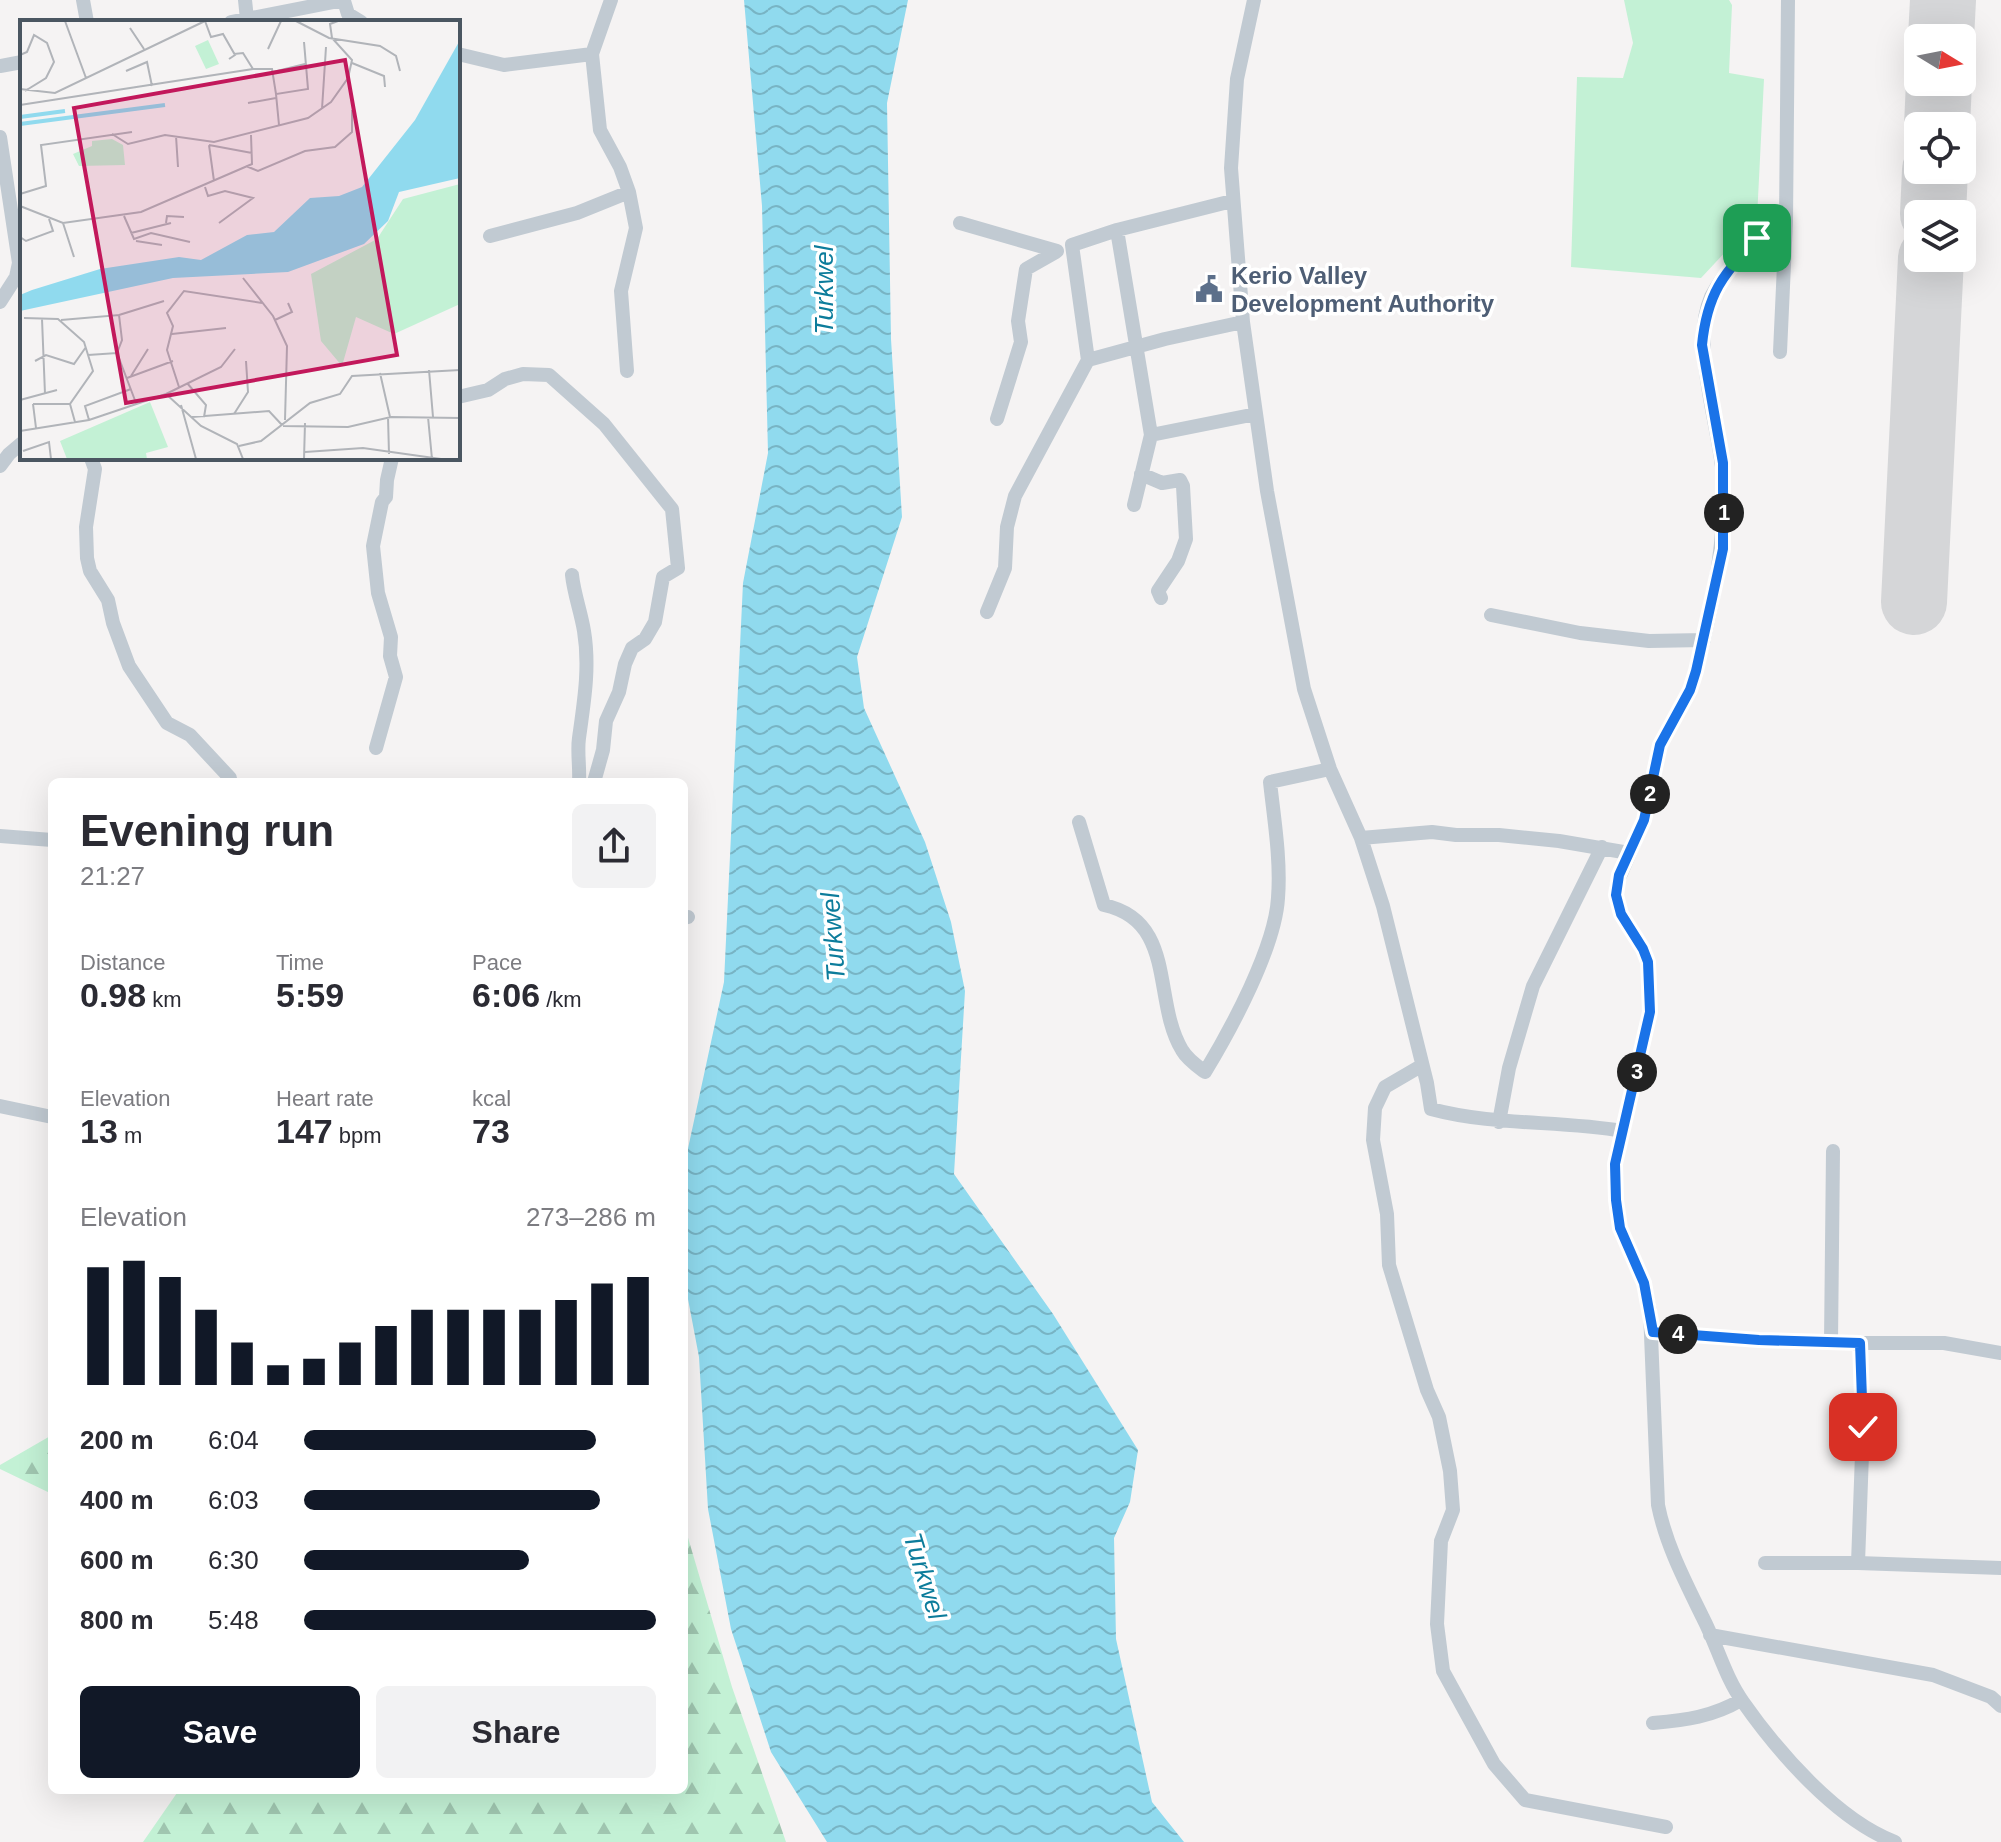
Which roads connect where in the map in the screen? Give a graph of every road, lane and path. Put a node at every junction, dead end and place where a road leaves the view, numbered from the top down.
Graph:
1 (83, 0) edge
2 (245, 0) edge
3 (611, 0) edge
4 (1254, 0) edge
5 (1788, 0) edge
6 (344, 1) edge
7 (247, 19) junction
8 (87, 20) edge
9 (242, 20) edge
10 (358, 20) edge
11 (460, 54) edge
12 (592, 54) junction
13 (20, 62) edge
14 (0, 66) edge
15 (0, 137) edge
16 (629, 192) junction
17 (1232, 201) junction
18 (1786, 221) junction
19 (960, 223) dead end
20 (1117, 230) junction
21 (490, 236) dead end
22 (1072, 245) junction
23 (1056, 252) junction
24 (20, 272) edge
25 (0, 302) edge
26 (1243, 322) junction
27 (1135, 348) junction
28 (1780, 352) dead end
29 (1088, 360) junction
30 (627, 371) dead end
31 (460, 397) edge
32 (1256, 414) junction
33 (997, 419) dead end
34 (1151, 435) junction
35 (20, 445) edge
36 (92, 460) edge
37 (392, 460) edge
38 (0, 466) edge
39 (1141, 474) junction
40 (1134, 505) dead end
41 (572, 575) dead end
42 (1161, 598) dead end
43 (987, 612) dead end
44 (1491, 615) dead end
45 (1704, 640) junction
46 (376, 748) dead end
47 (1330, 769) junction
48 (230, 778) dead end
49 (579, 778) edge
50 (595, 778) edge
51 (1079, 822) dead end
52 (0, 836) edge
53 (1361, 838) junction
54 (48, 840) edge
55 (1602, 847) junction
56 (1629, 853) junction
57 (1421, 1066) junction
58 (0, 1106) edge
59 (48, 1116) edge
60 (1499, 1122) junction
61 (1623, 1131) junction
62 (1833, 1151) dead end
63 (1653, 1332) junction
64 (1831, 1342) junction
65 (1860, 1343) junction
66 (2001, 1353) edge
67 (1765, 1563) dead end
68 (1858, 1563) junction
69 (2001, 1568) edge
70 (1710, 1635) junction
71 (1741, 1700) junction
72 (2001, 1706) edge
73 (1653, 1723) dead end
74 (1666, 1827) dead end
75 (1895, 1842) edge

1 - 8 street
2 - 7 street
3 - 12 street
4 - 17 street
5 - 18 street
6 - 7 street
6 - 10 street
7 - 9 street
11 - 12 street
12 - 16 street
13 - 14 street
15 - 24 street
16 - 21 street
16 - 30 street
17 - 20 street
17 - 26 street
18 - 28 street
18 - 45 street
19 - 23 street
20 - 22 street
20 - 27 street
22 - 23 street
22 - 29 street
23 - 33 street
24 - 25 street
26 - 27 street
26 - 32 street
27 - 29 street
27 - 34 street
29 - 43 street
31 - 50 street
32 - 34 street
32 - 47 street
34 - 39 street
35 - 38 street
36 - 48 street
37 - 46 street
39 - 40 street
39 - 42 street
41 - 49 street
44 - 45 street
45 - 56 street
47 - 51 street
47 - 53 street
52 - 54 street
53 - 55 street
53 - 57 street
55 - 56 street
55 - 60 street
56 - 61 street
57 - 60 street
57 - 74 street
58 - 59 street
60 - 61 street
61 - 63 street
62 - 64 street
63 - 64 street
63 - 70 street
64 - 65 street
65 - 66 street
65 - 68 street
67 - 68 street
68 - 69 street
70 - 71 street
70 - 72 street
71 - 73 street
71 - 75 street

